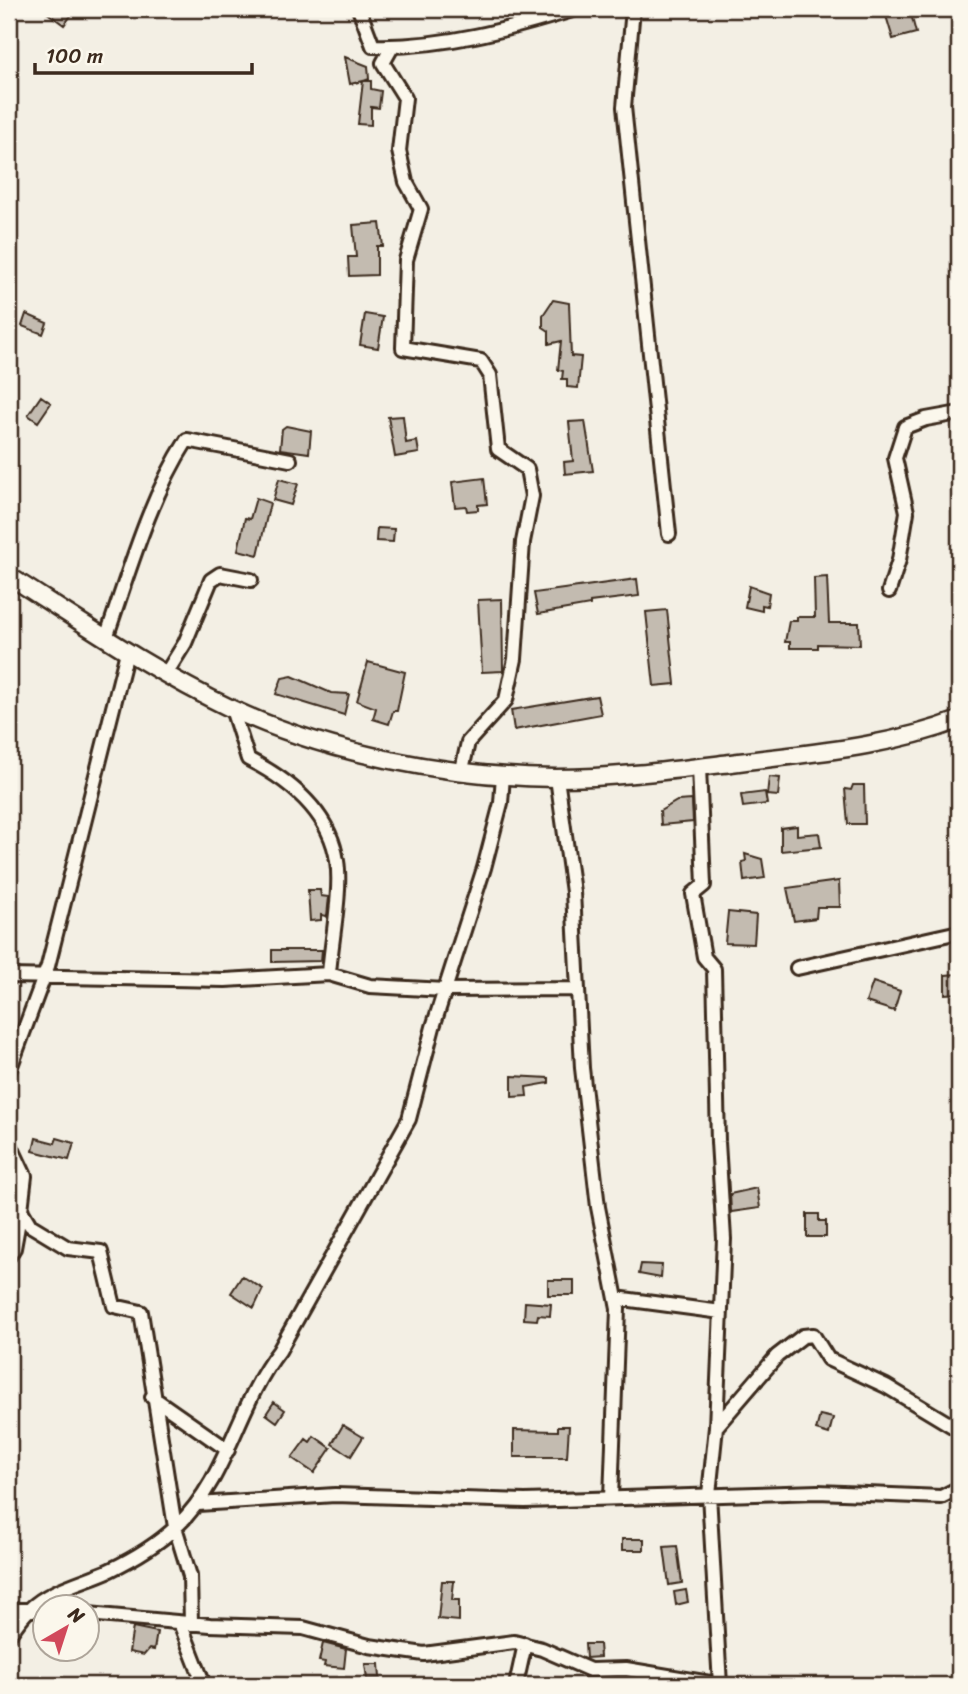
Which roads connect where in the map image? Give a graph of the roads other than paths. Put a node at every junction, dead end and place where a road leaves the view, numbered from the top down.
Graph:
1 (359, 9) edge
2 (576, 9) edge
3 (632, 9) edge
4 (392, 47) junction
5 (959, 414) edge
6 (290, 460) dead end
7 (669, 534) dead end
8 (9, 576) edge
9 (251, 580) dead end
10 (889, 591) dead end
11 (106, 638) junction
12 (127, 652) junction
13 (167, 673) junction
14 (232, 709) junction
15 (959, 720) edge
16 (699, 767) junction
17 (462, 770) junction
18 (503, 775) junction
19 (557, 778) junction
20 (959, 932) edge
21 (797, 968) dead end
22 (329, 974) junction
23 (9, 976) edge
24 (44, 977) junction
25 (578, 989) junction
26 (445, 990) junction
27 (9, 1071) edge
28 (9, 1142) edge
29 (20, 1210) junction
30 (9, 1256) edge
31 (616, 1298) junction
32 (721, 1311) junction
33 (152, 1397) junction
34 (716, 1427) junction
35 (959, 1430) edge
36 (228, 1450) junction
37 (959, 1488) edge
38 (709, 1494) junction
39 (611, 1498) junction
40 (198, 1504) junction
41 (175, 1527) junction
42 (30, 1609) junction
43 (9, 1611) edge
44 (102, 1615) edge
45 (186, 1623) junction
46 (9, 1635) edge
47 (525, 1644) junction
48 (204, 1685) edge
49 (516, 1685) edge
50 (721, 1685) edge

1 - 4 street
2 - 4 street
3 - 7 street
4 - 17 street
5 - 10 street
6 - 11 street
8 - 11 street
9 - 13 street
11 - 12 street
12 - 13 street
12 - 24 street
13 - 14 street
14 - 17 street
14 - 22 street
15 - 16 street
16 - 19 street
16 - 32 street
17 - 18 street
18 - 19 street
18 - 26 street
19 - 25 street
20 - 21 street
22 - 24 street
22 - 26 street
23 - 24 street
24 - 27 street
25 - 26 street
25 - 31 street
26 - 36 street
28 - 29 street
29 - 30 street
29 - 33 street
31 - 32 street
31 - 39 street
32 - 34 street
33 - 36 street
33 - 41 street
34 - 35 street
34 - 38 street
36 - 40 street
37 - 38 street
38 - 39 street
38 - 50 street
39 - 40 street
40 - 41 street
41 - 42 street
41 - 45 street
42 - 43 street
42 - 46 street
44 - 45 street
45 - 47 street
45 - 48 street
47 - 49 street
47 - 50 street

